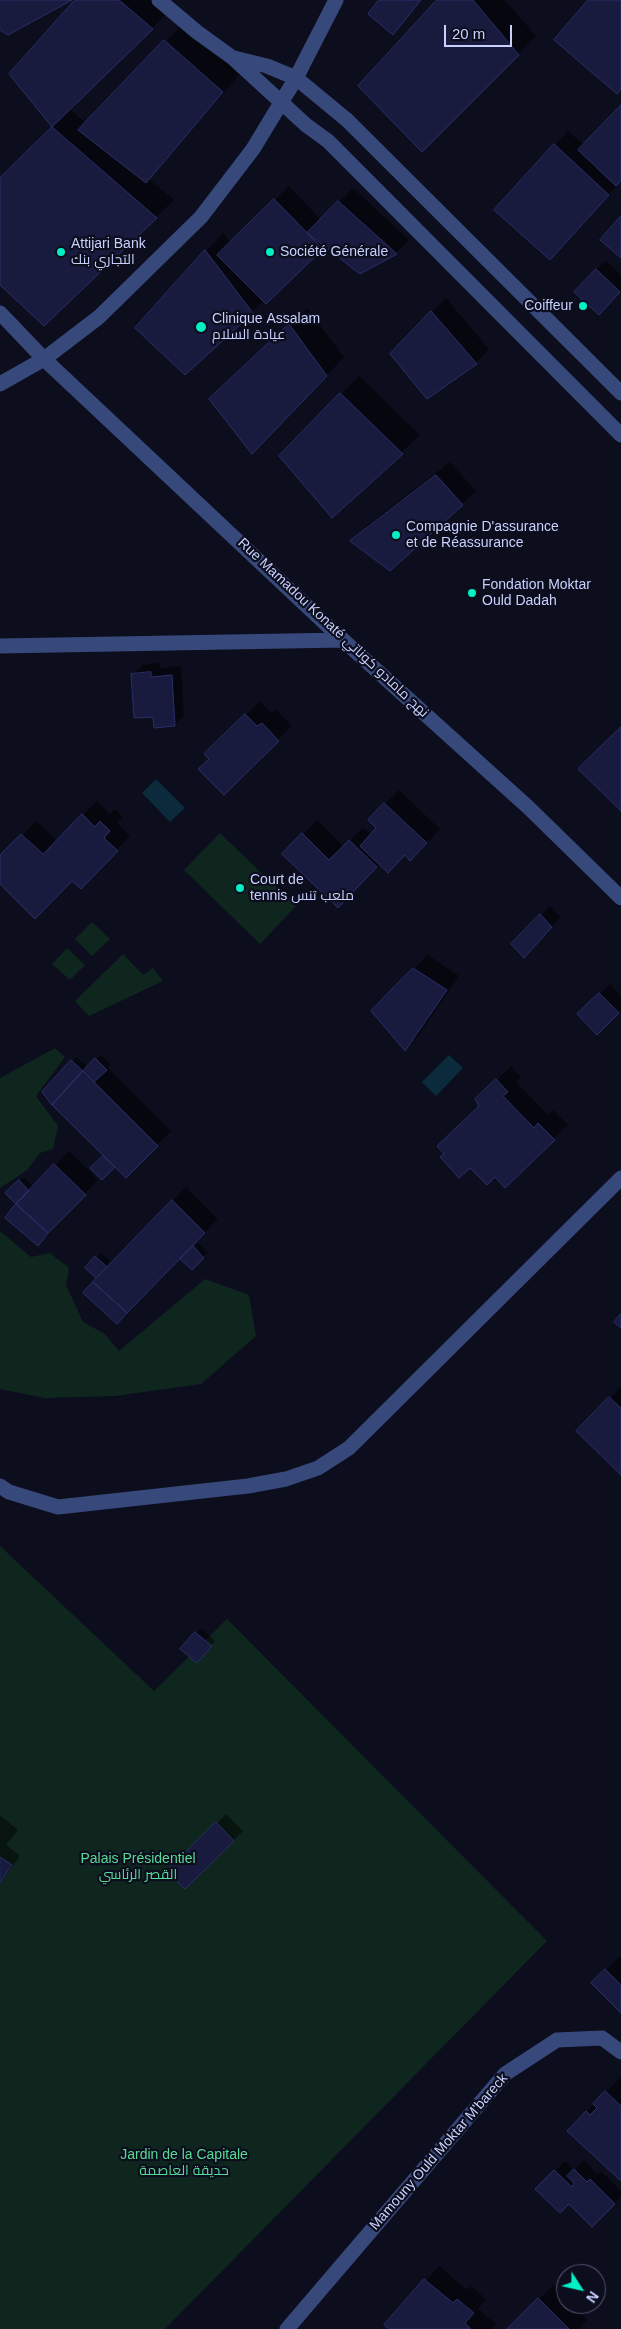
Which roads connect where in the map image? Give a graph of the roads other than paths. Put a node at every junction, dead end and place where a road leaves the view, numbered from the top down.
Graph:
1 (159, 0) edge
2 (336, 0) edge
3 (233, 58) junction
4 (296, 78) junction
5 (281, 103) junction
6 (0, 313) edge
7 (44, 358) junction
8 (0, 384) edge
9 (621, 393) edge
10 (621, 435) edge
11 (343, 640) junction
12 (0, 646) edge
13 (621, 898) edge
14 (621, 1178) edge
15 (0, 1486) edge
16 (621, 2052) edge
17 (286, 2329) edge

1 - 3 street
2 - 4 street
3 - 4 street
3 - 5 street
4 - 5 street
4 - 9 street
5 - 7 street
5 - 10 street
6 - 7 street, Rue Mamadou Konaté نهج مامادو كوناتي
7 - 8 street
7 - 11 street, Rue Mamadou Konaté نهج مامادو كوناتي
11 - 12 street
11 - 13 street, Rue Mamadou Konaté نهج مامادو كوناتي
14 - 15 street
16 - 17 street, Mamouny Ould Moktar M'bareck

